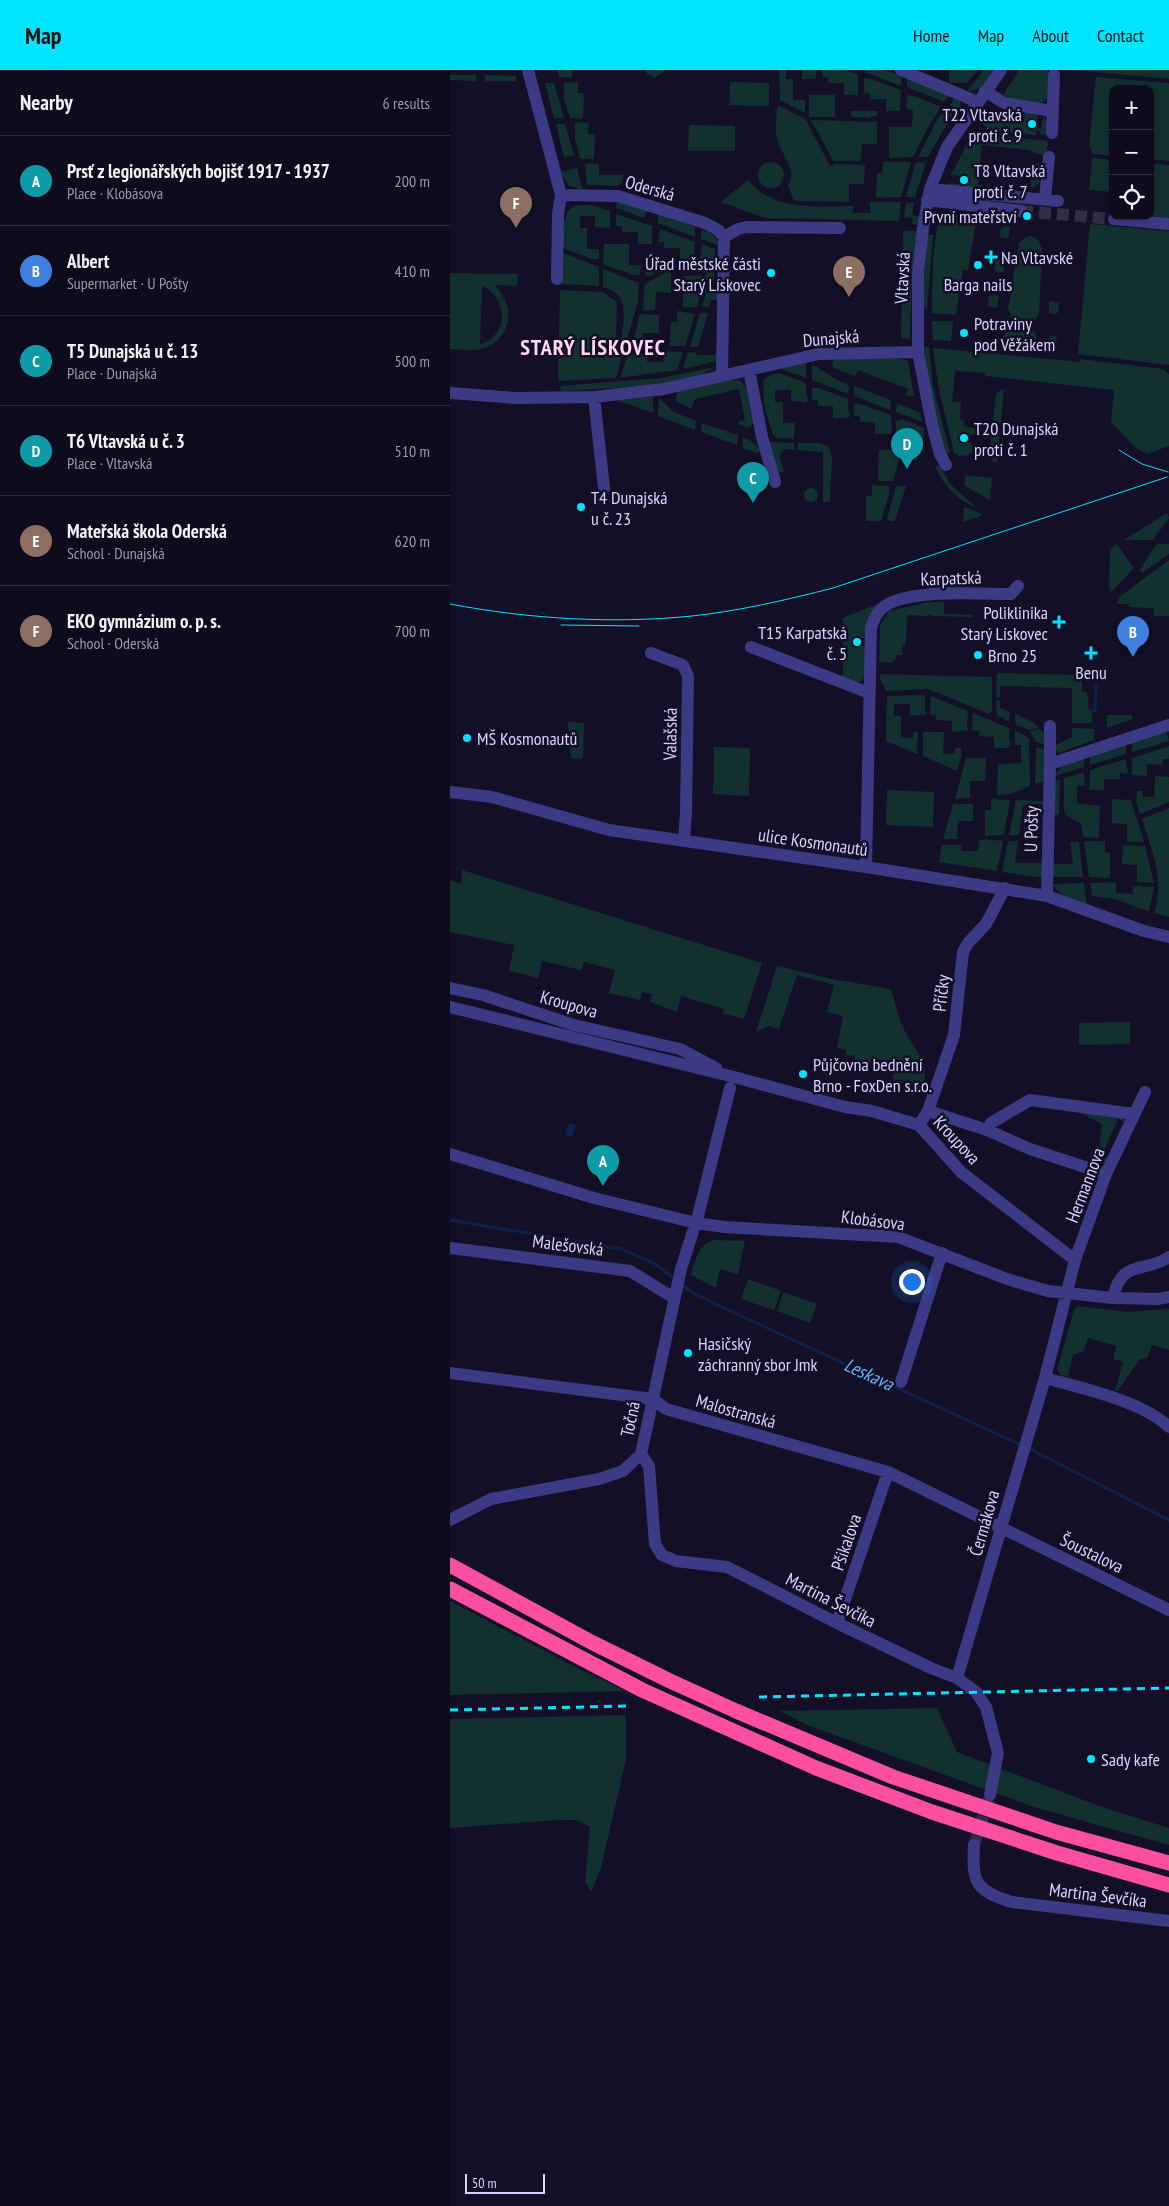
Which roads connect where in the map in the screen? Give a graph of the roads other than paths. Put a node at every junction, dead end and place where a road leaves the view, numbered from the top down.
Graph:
1 (528, 70) edge
2 (901, 70) edge
3 (1001, 70) edge
4 (1054, 75) dead end
5 (982, 96) junction
6 (1052, 111) junction
7 (1052, 132) dead end
8 (1049, 157) dead end
9 (561, 194) junction
10 (929, 195) junction
11 (1045, 199) junction
12 (1058, 201) dead end
13 (1021, 212) tunnel mouth
14 (1125, 220) edge
15 (1169, 224) edge
16 (840, 228) dead end
17 (724, 237) junction
18 (558, 279) dead end
19 (918, 352) junction
20 (749, 370) junction
21 (722, 376) junction
22 (450, 393) edge
23 (594, 397) junction
24 (946, 465) dead end
25 (775, 482) dead end
26 (604, 488) dead end
27 (1018, 586) dead end
28 (751, 647) dead end
29 (651, 653) dead end
30 (869, 693) junction
31 (1169, 725) edge
32 (1050, 726) dead end
33 (1050, 764) junction
34 (450, 792) edge
35 (684, 840) junction
36 (866, 867) junction
37 (1005, 888) junction
38 (1047, 896) junction
39 (1169, 937) edge
40 (450, 988) edge
41 (450, 1007) edge
42 (732, 1082) junction
43 (1145, 1092) dead end
44 (928, 1111) junction
45 (1134, 1114) junction
46 (919, 1125) junction
47 (987, 1130) junction
48 (450, 1154) edge
49 (1106, 1174) junction
50 (696, 1222) junction
51 (450, 1248) edge
52 (942, 1253) junction
53 (1169, 1257) edge
54 (1075, 1260) junction
55 (1068, 1294) junction
56 (675, 1295) junction
57 (1169, 1297) edge
58 (1113, 1298) junction
59 (450, 1373) edge
60 (1045, 1378) junction
61 (901, 1382) dead end
62 (652, 1399) junction
63 (1169, 1427) edge
64 (641, 1454) junction
65 (888, 1472) junction
66 (450, 1520) edge
67 (1000, 1528) junction
68 (450, 1565) edge
69 (450, 1589) edge
70 (1169, 1610) edge
71 (837, 1623) junction
72 (957, 1678) junction
73 (990, 1795) tunnel mouth
74 (974, 1845) tunnel mouth
75 (1169, 1863) edge
76 (1169, 1885) edge
77 (1169, 1921) edge

1 - 9 street
2 - 5 street
3 - 5 street, Vltavská
4 - 6 street
5 - 6 street
5 - 10 street, Vltavská
6 - 7 street
8 - 11 street
9 - 17 street, Oderská
9 - 18 street
10 - 11 street
10 - 13 street
10 - 19 street, Vltavská
11 - 12 street
14 - 15 street
16 - 17 street
17 - 21 street
19 - 20 street, Dunajská
19 - 24 street, Vltavská
20 - 21 street, Dunajská
20 - 25 street
21 - 23 street, Dunajská
22 - 23 street, Dunajská
23 - 26 street
27 - 30 street, Karpatská
28 - 30 street
29 - 35 street, Valašská
30 - 36 street, Karpatská
31 - 33 street
32 - 33 street, U Pošty
33 - 38 street, U Pošty
34 - 35 street, ulice Kosmonautů
35 - 36 street, ulice Kosmonautů
36 - 37 street, ulice Kosmonautů
37 - 38 street, ulice Kosmonautů
37 - 44 street, Příčky
38 - 39 street, ulice Kosmonautů
40 - 42 street, Kroupova
41 - 42 street, Kroupova
42 - 46 street, Kroupova
42 - 50 street
43 - 45 street, Hermannova
44 - 46 street, Příčky
44 - 47 street
45 - 47 street
45 - 49 street, Hermannova
46 - 54 street, Kroupova
47 - 49 street
48 - 50 street, Klobásova
49 - 54 street, Hermannova
50 - 52 street, Klobásova
50 - 56 street, Točná
51 - 56 street, Malešovská
52 - 55 street, Klobásova
52 - 61 street
53 - 58 street
54 - 55 street, Hermannova
55 - 58 street, Klobásova
55 - 60 street, Čermákova
56 - 62 street, Točná
57 - 58 street, Klobásova
59 - 62 street, Malostranská
60 - 63 street
60 - 67 street, Čermákova
62 - 64 street, Točná
62 - 65 street, Malostranská
64 - 66 street, Točná
64 - 71 street, Martina Ševčíka
65 - 67 street, Malostranská
65 - 71 street, Pšikalova
67 - 70 street, Šoustalova
67 - 72 street, Čermákova
68 - 75 highway
69 - 76 highway
71 - 72 street, Martina Ševčíka
72 - 73 street, Martina Ševčíka
74 - 77 street, Martina Ševčíka

